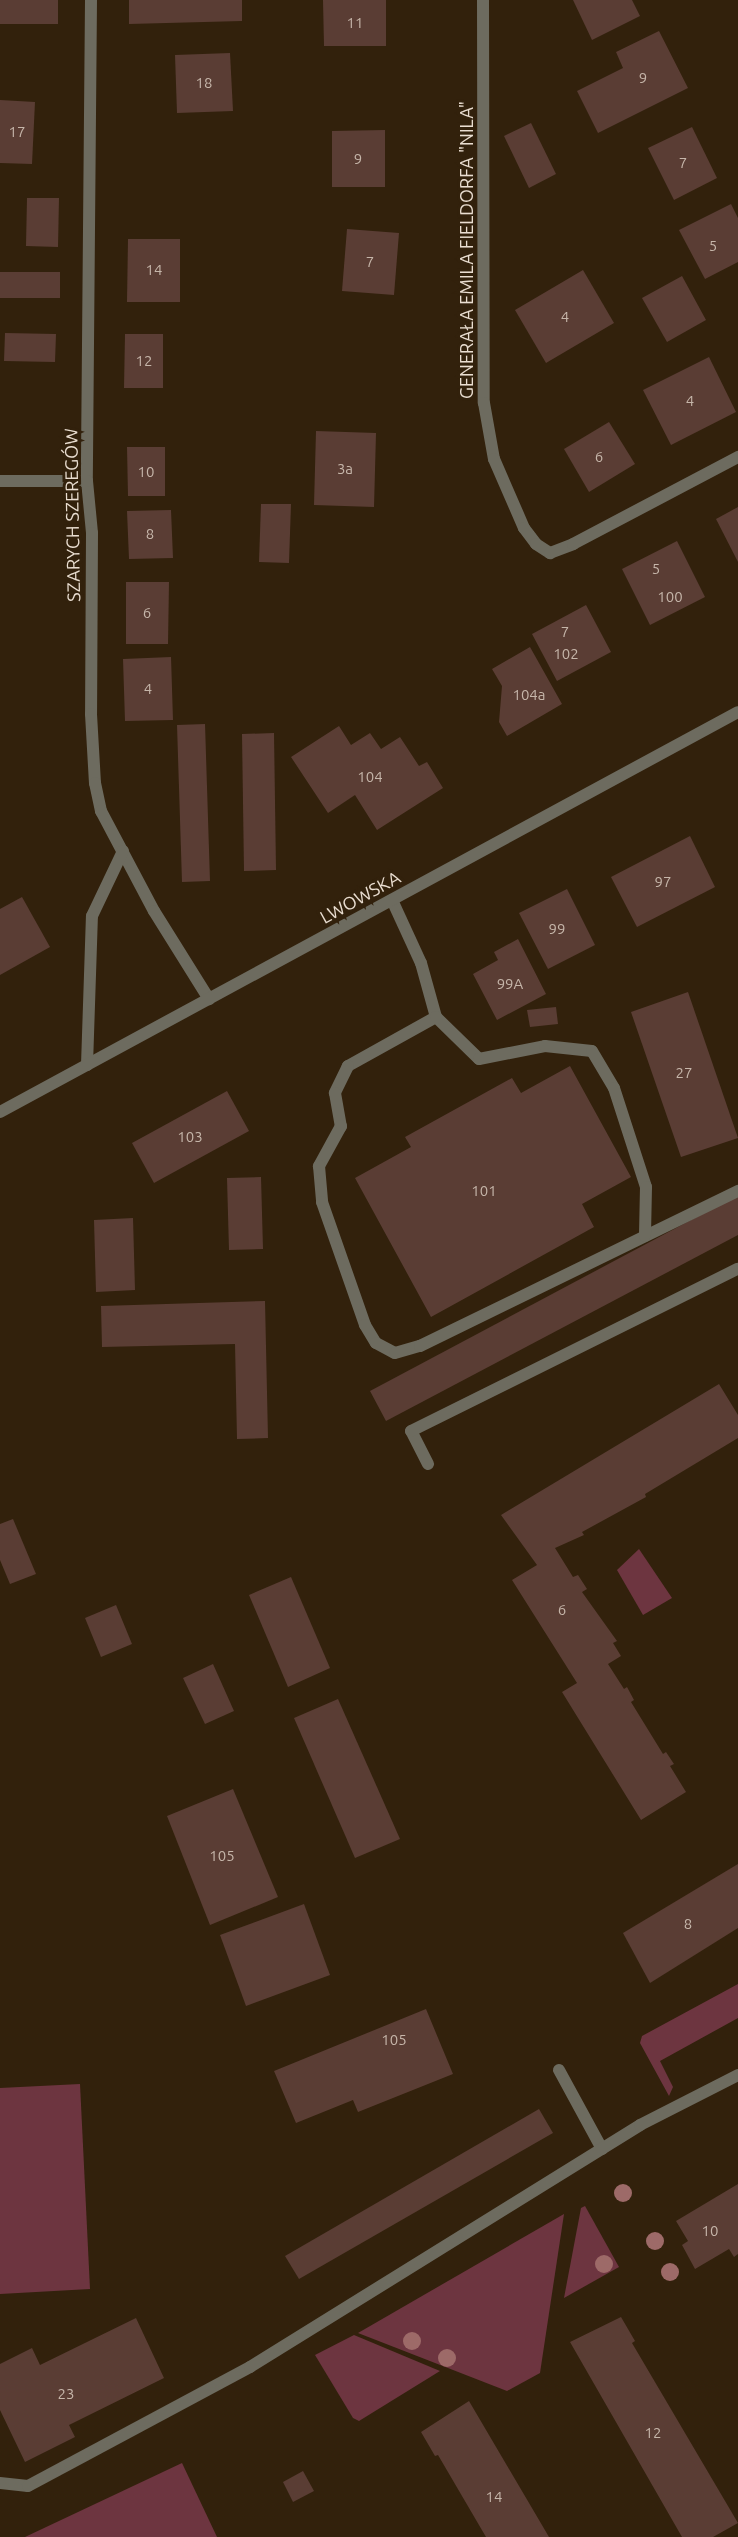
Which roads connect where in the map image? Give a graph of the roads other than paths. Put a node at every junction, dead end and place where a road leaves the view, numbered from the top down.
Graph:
1 (91, 0) edge
2 (483, 0) edge
3 (738, 458) edge
4 (0, 481) edge
5 (87, 481) junction
6 (738, 712) edge
7 (123, 851) junction
8 (392, 900) junction
9 (209, 999) junction
10 (436, 1017) junction
11 (87, 1065) junction
12 (0, 1112) edge
13 (738, 1191) edge
14 (645, 1236) junction
15 (738, 1269) edge
16 (428, 1464) dead end
17 (559, 2070) dead end
18 (738, 2075) edge
19 (602, 2149) junction
20 (0, 2483) edge

1 - 5 street, SZARYCH SZEREGÓW
2 - 3 street, GENERAŁA EMILA FIELDORFA "NILA"
4 - 5 street
5 - 7 street, SZARYCH SZEREGÓW
6 - 8 street, LWOWSKA
7 - 9 street, SZARYCH SZEREGÓW
7 - 11 street
8 - 9 street, LWOWSKA
8 - 10 street
9 - 11 street, LWOWSKA
10 - 14 street
10 - 14 street
11 - 12 street, LWOWSKA
13 - 14 street
15 - 16 street
17 - 19 street
18 - 19 street
19 - 20 street

